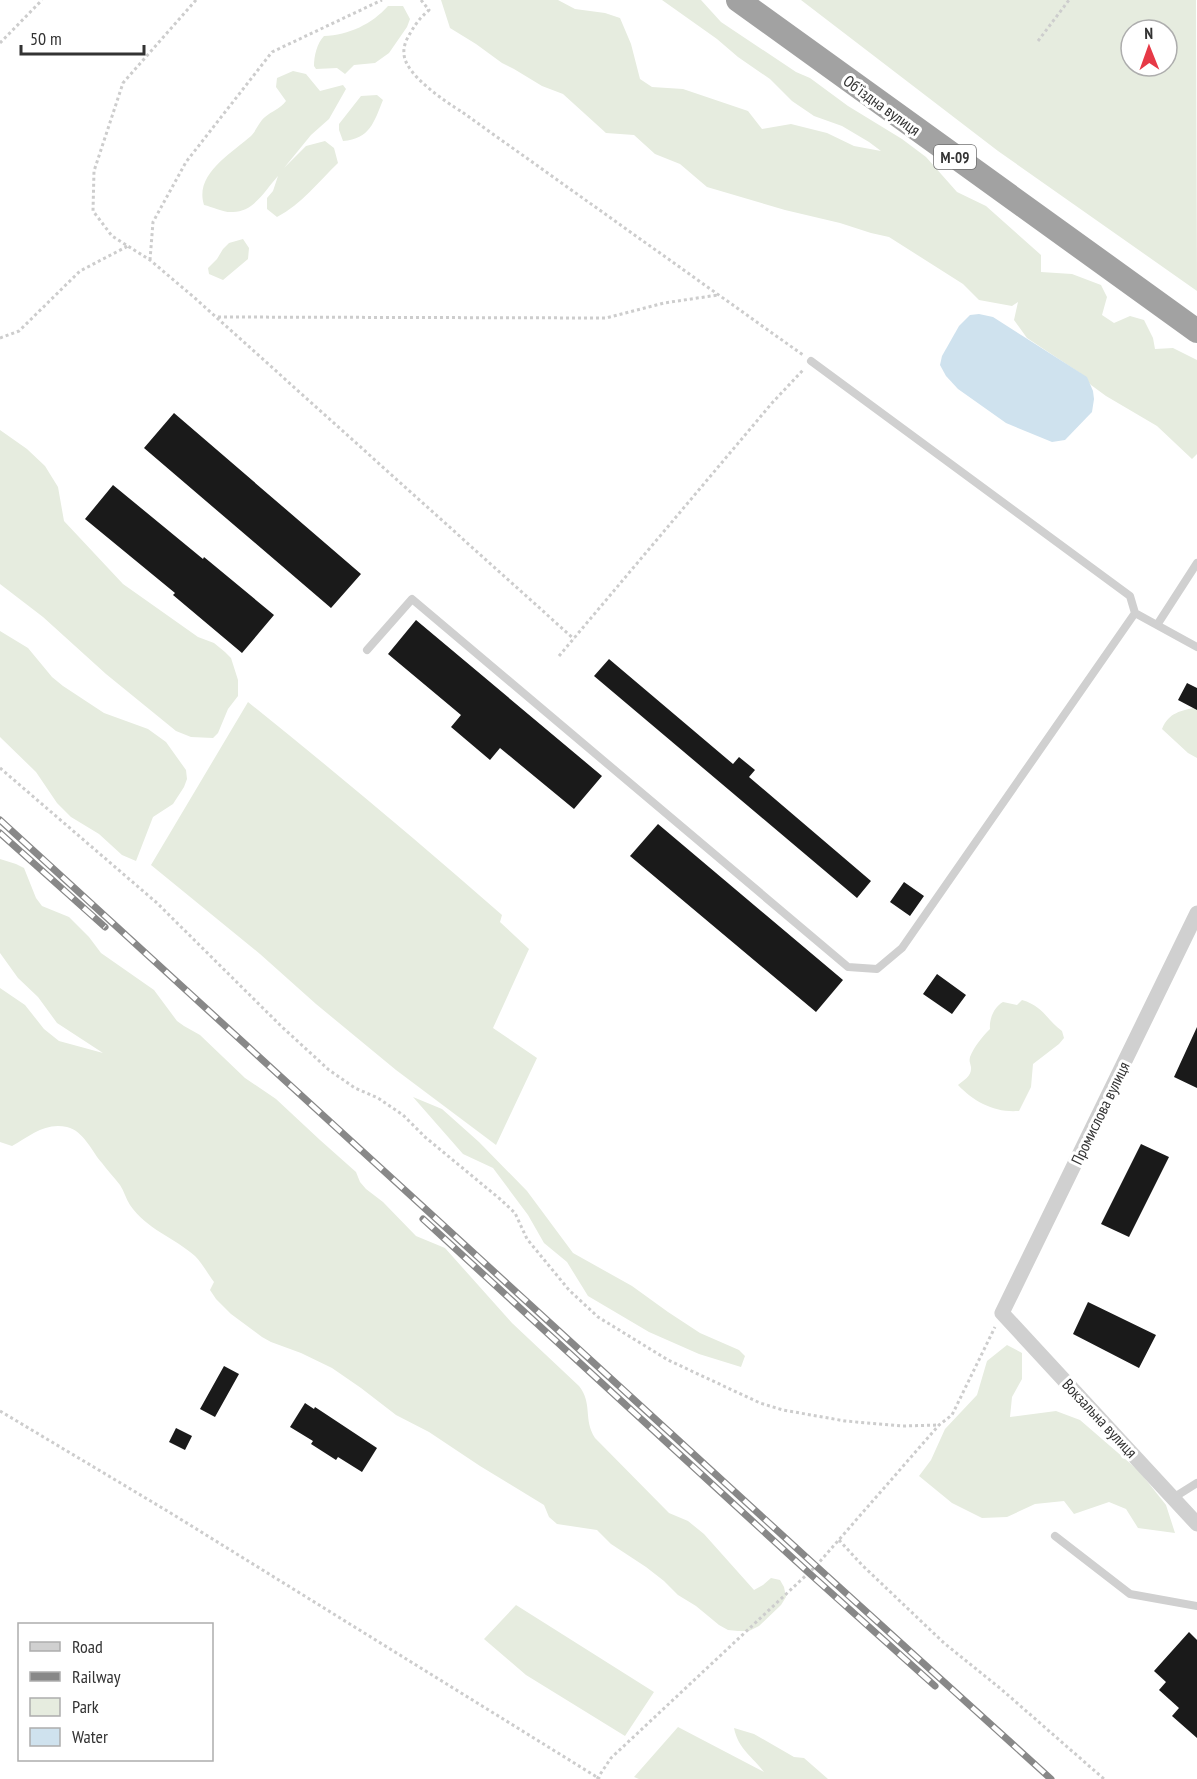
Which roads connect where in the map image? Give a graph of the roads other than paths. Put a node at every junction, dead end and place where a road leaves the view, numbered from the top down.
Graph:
1 (738, 0) edge
2 (1197, 332) edge
3 (811, 361) road end
4 (1197, 563) edge
5 (1135, 613) junction
6 (1157, 625) junction
7 (1197, 647) edge
8 (367, 650) dead end
9 (1197, 913) edge
10 (1002, 1312) joint
11 (1197, 1483) edge
12 (1173, 1498) junction
13 (1197, 1524) edge
14 (1055, 1536) dead end
15 (1197, 1606) edge

1 - 2 highway, Обʼїздна вулиця / М-09
3 - 5 lane
4 - 6 lane
5 - 6 lane
5 - 8 lane
6 - 7 lane
9 - 10 street, Промислова вулиця
10 - 12 street, Вокзальна вулиця
11 - 12 lane
12 - 13 street, Вокзальна вулиця
14 - 15 lane

